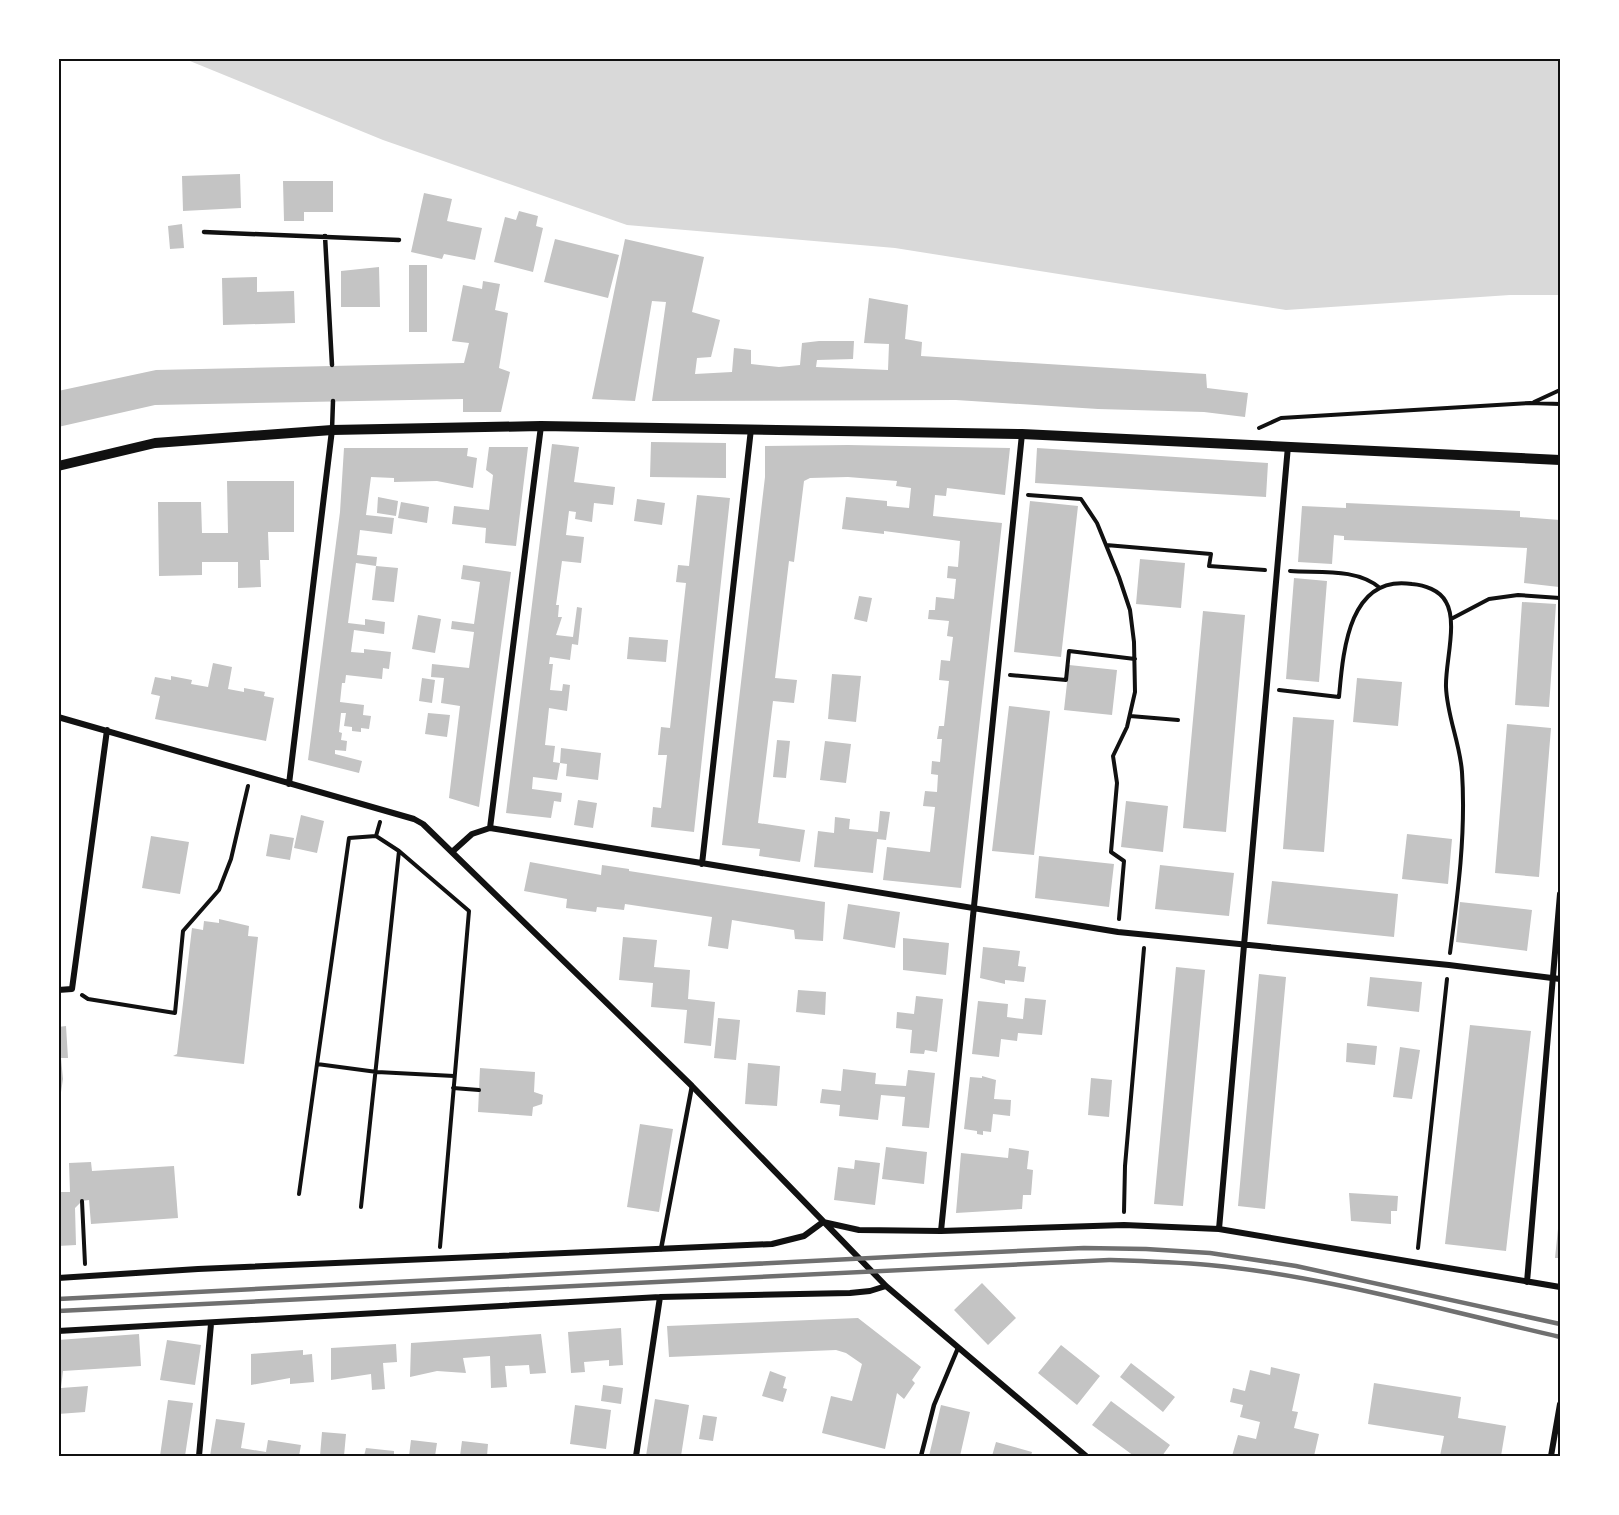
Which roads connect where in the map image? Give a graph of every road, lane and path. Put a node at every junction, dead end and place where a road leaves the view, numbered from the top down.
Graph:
1 (204, 232) dead end
2 (325, 236) junction
3 (399, 240) dead end
4 (332, 365) dead end
5 (1560, 390) edge
6 (333, 401) dead end
7 (1530, 403) junction
8 (1560, 404) edge
9 (541, 426) junction
10 (751, 428) junction
11 (332, 430) junction
12 (1022, 434) junction
13 (1246, 443) junction
14 (1288, 445) junction
15 (1560, 460) edge
16 (58, 466) edge
17 (1015, 494) junction
18 (1106, 545) junction
19 (1277, 570) junction
20 (1380, 588) junction
21 (1560, 598) edge
22 (1451, 619) junction
23 (1135, 659) junction
24 (997, 674) junction
25 (1267, 689) junction
26 (1130, 716) junction
27 (58, 717) edge
28 (1178, 720) dead end
29 (107, 730) junction
30 (250, 773) junction
31 (288, 784) junction
32 (490, 828) junction
33 (399, 851) junction
34 (452, 852) junction
35 (702, 864) junction
36 (1560, 894) edge
37 (973, 910) junction
38 (1118, 932) junction
39 (1145, 935) junction
40 (1243, 944) junction
41 (1449, 965) junction
42 (1557, 979) edge
43 (72, 989) junction
44 (58, 990) edge
45 (317, 1064) junction
46 (377, 1072) junction
47 (454, 1076) junction
48 (692, 1086) junction
49 (453, 1088) junction
50 (479, 1090) dead end
51 (299, 1194) dead end
52 (82, 1201) dead end
53 (361, 1207) dead end
54 (823, 1222) junction
55 (1124, 1225) junction
56 (1219, 1228) junction
57 (941, 1231) junction
58 (441, 1238) dead end
59 (661, 1249) junction
60 (1416, 1264) junction
61 (85, 1277) junction
62 (58, 1278) edge
63 (1527, 1282) junction
64 (884, 1283) junction
65 (1560, 1287) edge
66 (660, 1297) junction
67 (211, 1324) junction
68 (58, 1331) edge
69 (958, 1348) junction
70 (1560, 1404) edge
71 (199, 1456) edge
72 (636, 1456) edge
73 (921, 1456) edge
74 (1086, 1456) edge
75 (1551, 1456) edge

1 - 2 lane
2 - 3 lane
2 - 4 lane
5 - 7 path
6 - 11 lane
7 - 8 path
7 - 13 path
9 - 10 street
9 - 11 street
9 - 32 street
10 - 12 street
10 - 35 street
11 - 16 street
11 - 31 street
12 - 13 street
12 - 17 street
13 - 14 street
14 - 15 street
14 - 19 street
17 - 18 path
17 - 24 street
18 - 19 path
18 - 23 path
19 - 20 path
19 - 25 street
20 - 22 path
20 - 25 path
21 - 22 path
22 - 41 path
23 - 24 path
23 - 26 path
24 - 37 street
25 - 40 street
26 - 28 path
26 - 38 path
27 - 29 street
29 - 30 street
29 - 43 street
30 - 31 street
30 - 43 path
31 - 34 street
32 - 34 street
32 - 35 street
33 - 45 path
33 - 46 path
33 - 47 path
34 - 48 street
35 - 37 street
36 - 42 street
37 - 38 street
37 - 57 street
38 - 39 street
39 - 40 street
39 - 55 path
40 - 41 street
40 - 56 street
41 - 42 street
41 - 60 path
42 - 63 street
43 - 44 street
45 - 46 path
45 - 51 path
46 - 47 path
46 - 53 path
47 - 49 path
48 - 54 street
48 - 59 lane
49 - 50 path
49 - 58 path
52 - 61 path
54 - 57 street
54 - 59 street
54 - 64 street
55 - 56 street
55 - 57 street
56 - 60 street
59 - 61 street
60 - 63 street
61 - 62 street
63 - 65 street
64 - 66 street
64 - 69 street
66 - 67 street
66 - 72 street
67 - 68 street
67 - 71 street
69 - 73 lane
69 - 74 street
70 - 75 street

